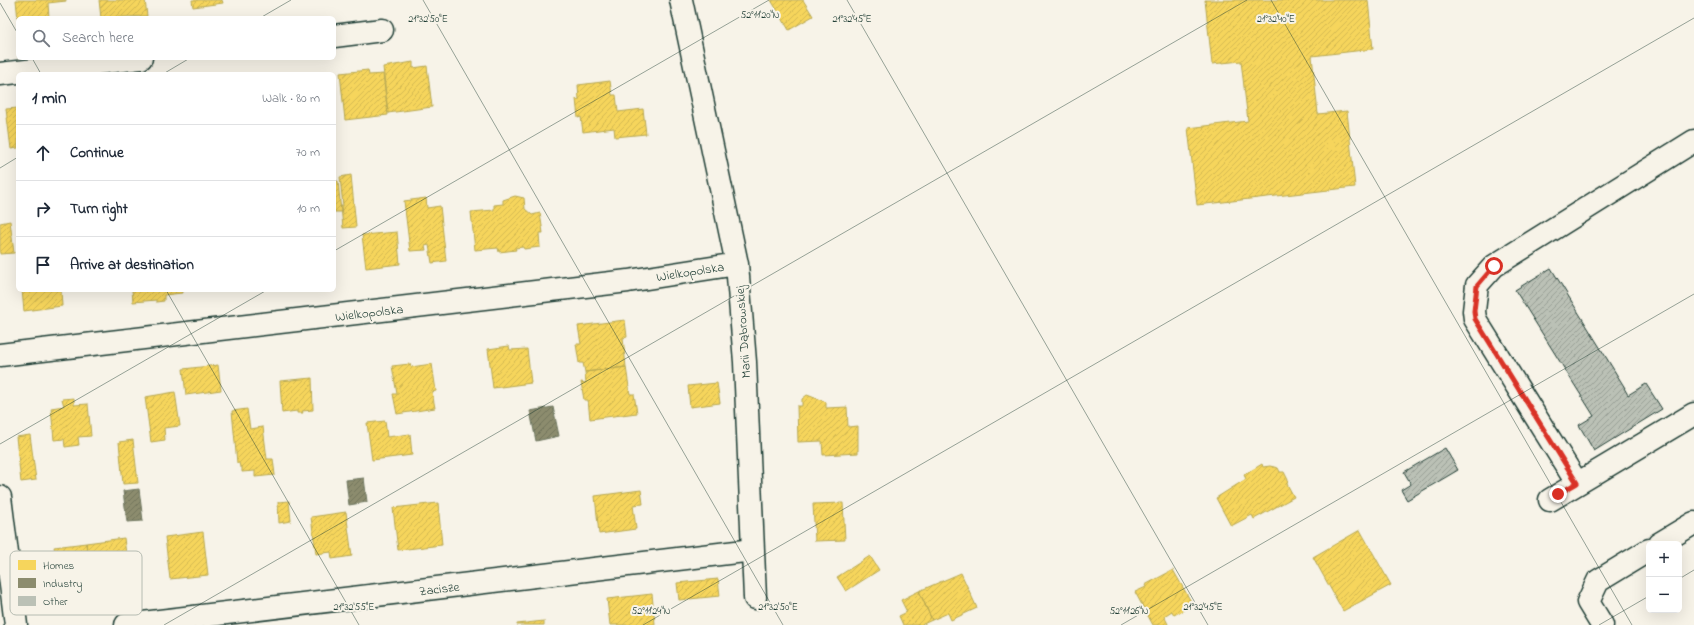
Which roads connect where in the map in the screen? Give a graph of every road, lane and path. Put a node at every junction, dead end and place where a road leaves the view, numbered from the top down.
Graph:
1 (681, 0) edge
2 (382, 30) dead end
3 (336, 36) edge
4 (123, 60) edge
5 (16, 72) edge
6 (18, 72) edge
7 (0, 74) edge
8 (1694, 141) edge
9 (737, 264) junction
10 (0, 355) edge
11 (1694, 414) edge
12 (1577, 483) junction
13 (0, 497) edge
14 (1550, 500) dead end
15 (1694, 523) edge
16 (1664, 541) edge
17 (753, 550) junction
18 (1646, 552) edge
19 (10, 577) edge
20 (755, 598) dead end
21 (15, 615) edge
22 (16, 625) edge
23 (126, 625) edge
24 (1602, 625) edge

1 - 9 street, Marii Dąbrowskiej
2 - 3 street
4 - 6 street
5 - 7 street
8 - 12 street
9 - 10 street, Wielkopolska
9 - 17 street, Marii Dąbrowskiej
11 - 12 street
12 - 14 street
13 - 19 street
15 - 16 street
17 - 20 street, Marii Dąbrowskiej
17 - 23 street, Zacisze
18 - 24 street
21 - 22 street

